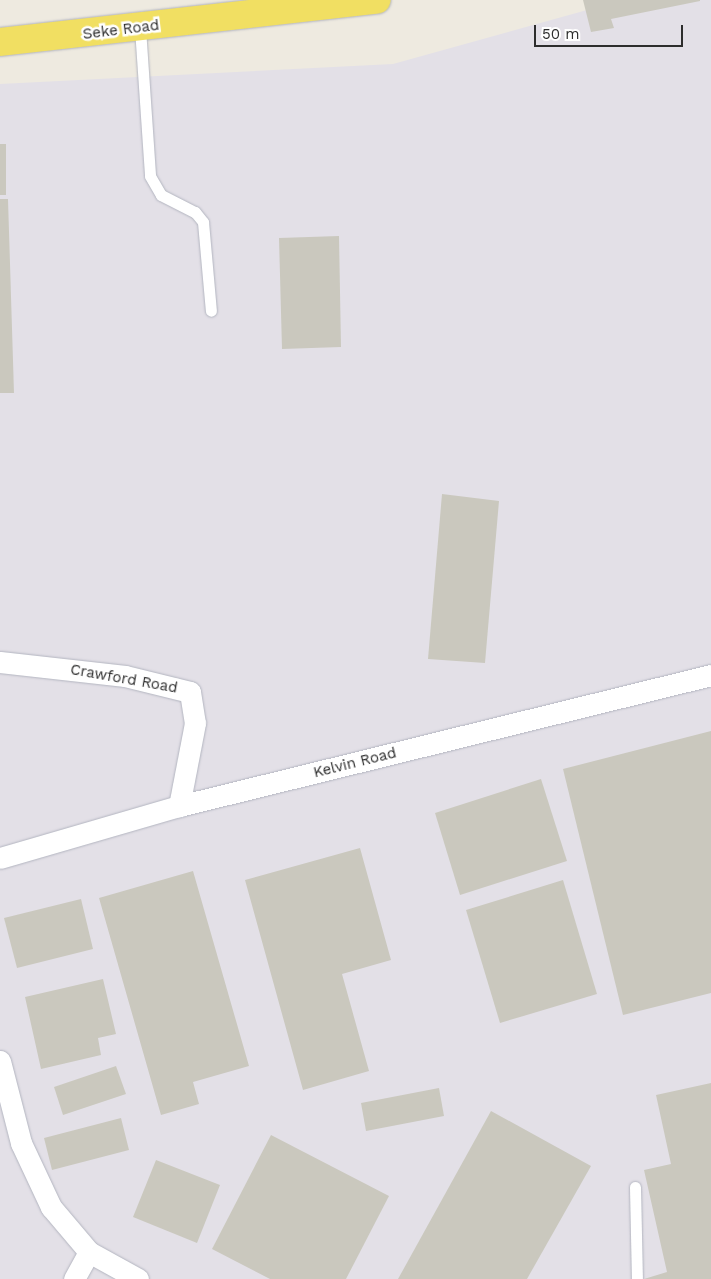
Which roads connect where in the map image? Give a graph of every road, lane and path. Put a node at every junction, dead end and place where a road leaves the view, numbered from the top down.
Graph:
1 (290, 0) edge
2 (376, 0) edge
3 (242, 16) junction
4 (140, 28) junction
5 (0, 42) edge
6 (211, 310) dead end
7 (0, 662) edge
8 (711, 675) edge
9 (178, 806) junction
10 (0, 858) edge
11 (0, 1061) edge
12 (635, 1187) dead end
13 (89, 1252) junction
14 (74, 1279) edge
15 (138, 1279) edge
16 (637, 1279) edge

1 - 3 main road, Seke Road
2 - 3 main road, Seke Road
3 - 4 main road, Seke Road
4 - 5 main road, Seke Road
4 - 6 lane
7 - 9 street, Crawford Road
8 - 9 street, Kelvin Road
9 - 10 street, Kelvin Road
11 - 13 street
12 - 16 lane
13 - 14 street
13 - 15 street

